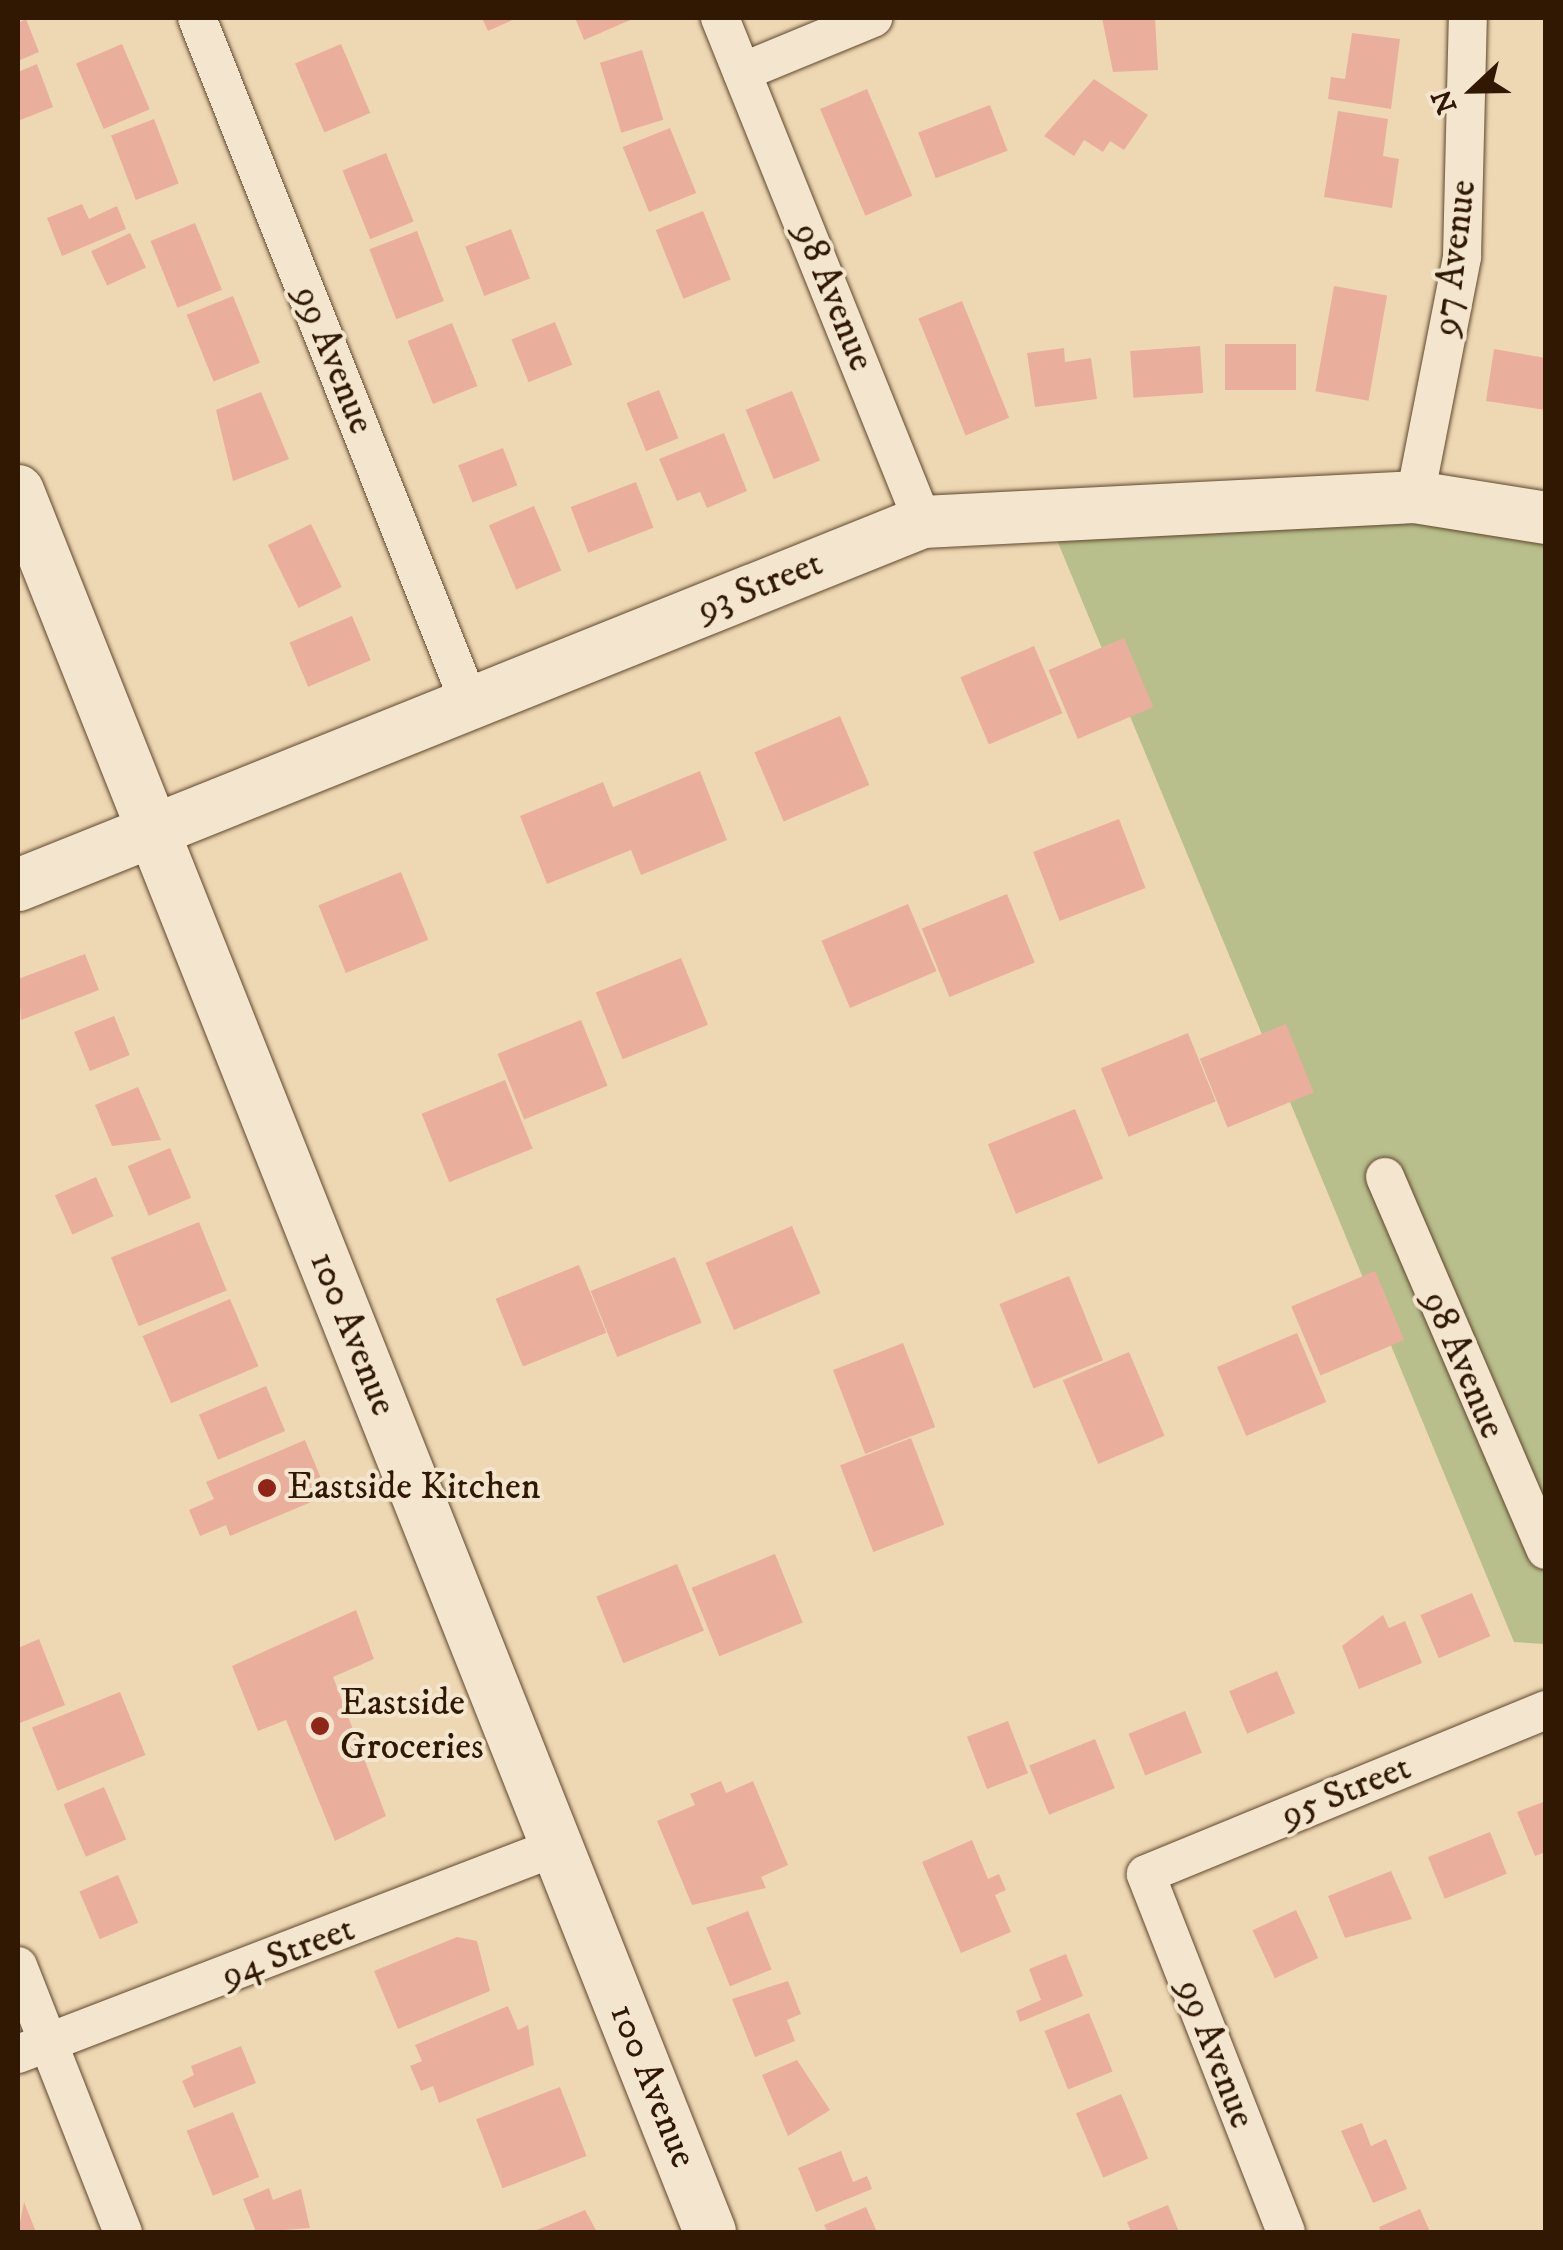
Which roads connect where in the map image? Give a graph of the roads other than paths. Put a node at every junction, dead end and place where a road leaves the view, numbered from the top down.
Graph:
1 (197, 18) edge
2 (720, 18) edge
3 (873, 18) edge
4 (1468, 18) edge
5 (742, 72) junction
6 (18, 490) edge
7 (1416, 497) junction
8 (1546, 518) edge
9 (923, 522) junction
10 (469, 702) junction
11 (153, 831) junction
12 (18, 885) edge
13 (1385, 1177) dead end
14 (1546, 1550) edge
15 (1546, 1710) edge
16 (556, 1848) junction
17 (1146, 1874) joint
18 (18, 1966) edge
19 (33, 2048) edge
20 (123, 2232) edge
21 (710, 2232) edge
22 (1286, 2232) edge

1 - 10 street, 99 Avenue
2 - 5 street, 98 Avenue
3 - 5 street
4 - 7 street, 97 Avenue
5 - 9 street, 98 Avenue
6 - 11 main road, 100 Avenue
7 - 8 main road, 93 Street
7 - 9 main road, 93 Street
9 - 10 main road, 93 Street
10 - 11 main road, 93 Street
11 - 12 main road, 93 Street
11 - 16 main road, 100 Avenue
13 - 14 street, 98 Avenue
15 - 17 street, 95 Street
16 - 19 street, 94 Street
16 - 21 main road, 100 Avenue
17 - 22 street, 99 Avenue
18 - 19 street
19 - 20 street

